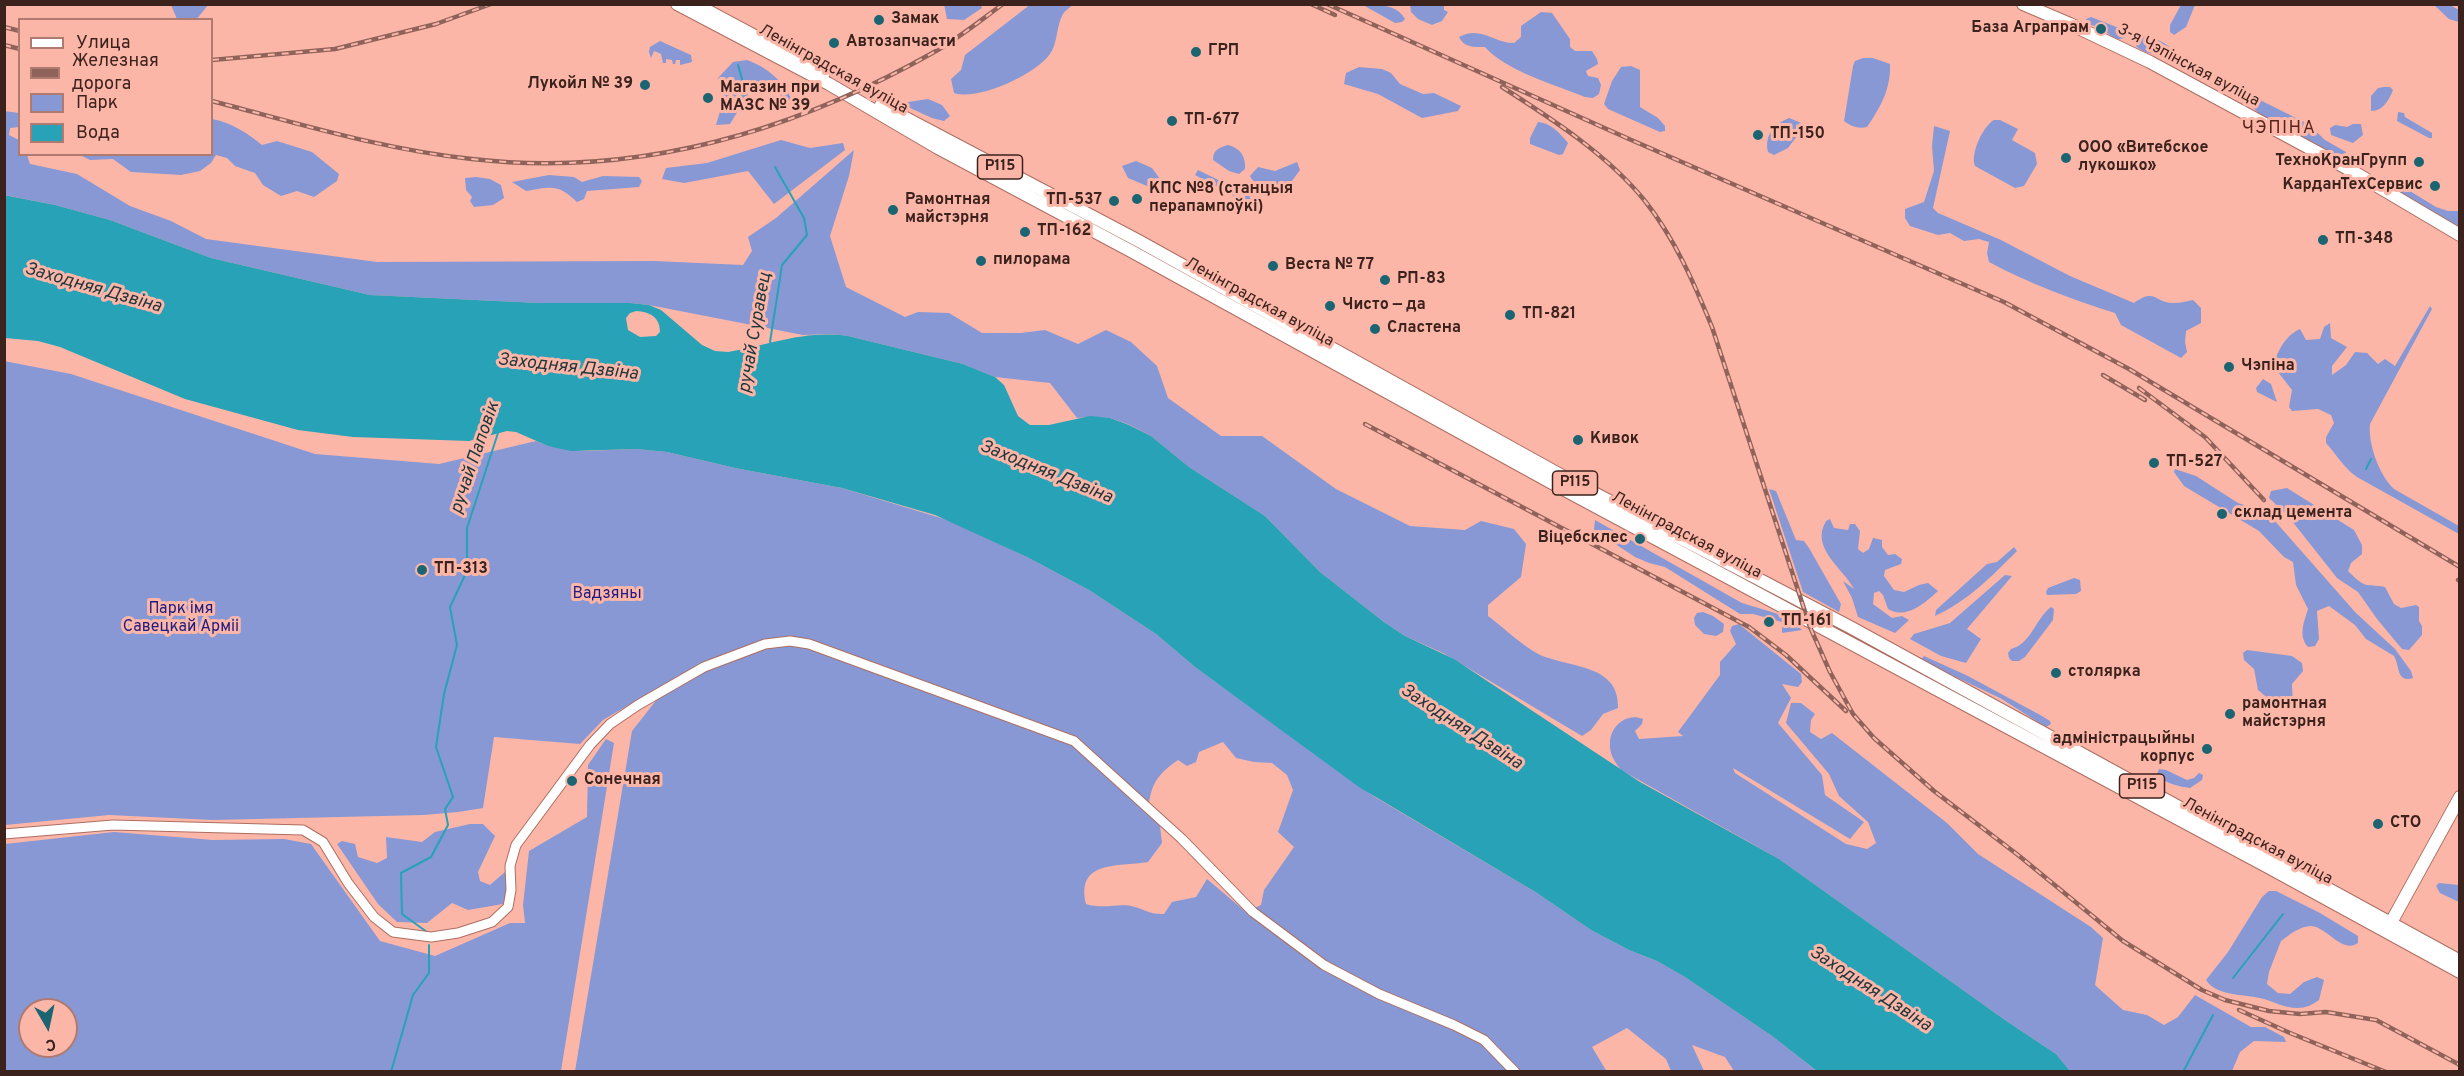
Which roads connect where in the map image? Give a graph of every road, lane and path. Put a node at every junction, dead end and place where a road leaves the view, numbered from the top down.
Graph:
1 (677, 4) edge
2 (695, 4) edge
3 (2023, 4) edge
4 (2460, 235) edge
5 (2460, 797) edge
6 (4, 834) edge
7 (2389, 927) junction
8 (2460, 960) edge
9 (2460, 972) edge
10 (1515, 1071) edge

1 - 7 main road, Ленінградская вуліца / Р115
2 - 7 main road, Ленінградская вуліца / Р115
3 - 4 main road, 3-я Чэпінская вуліца
5 - 7 main road
6 - 10 street
7 - 8 main road, Ленінградская вуліца / Р115
7 - 9 main road, Ленінградская вуліца / Р115

